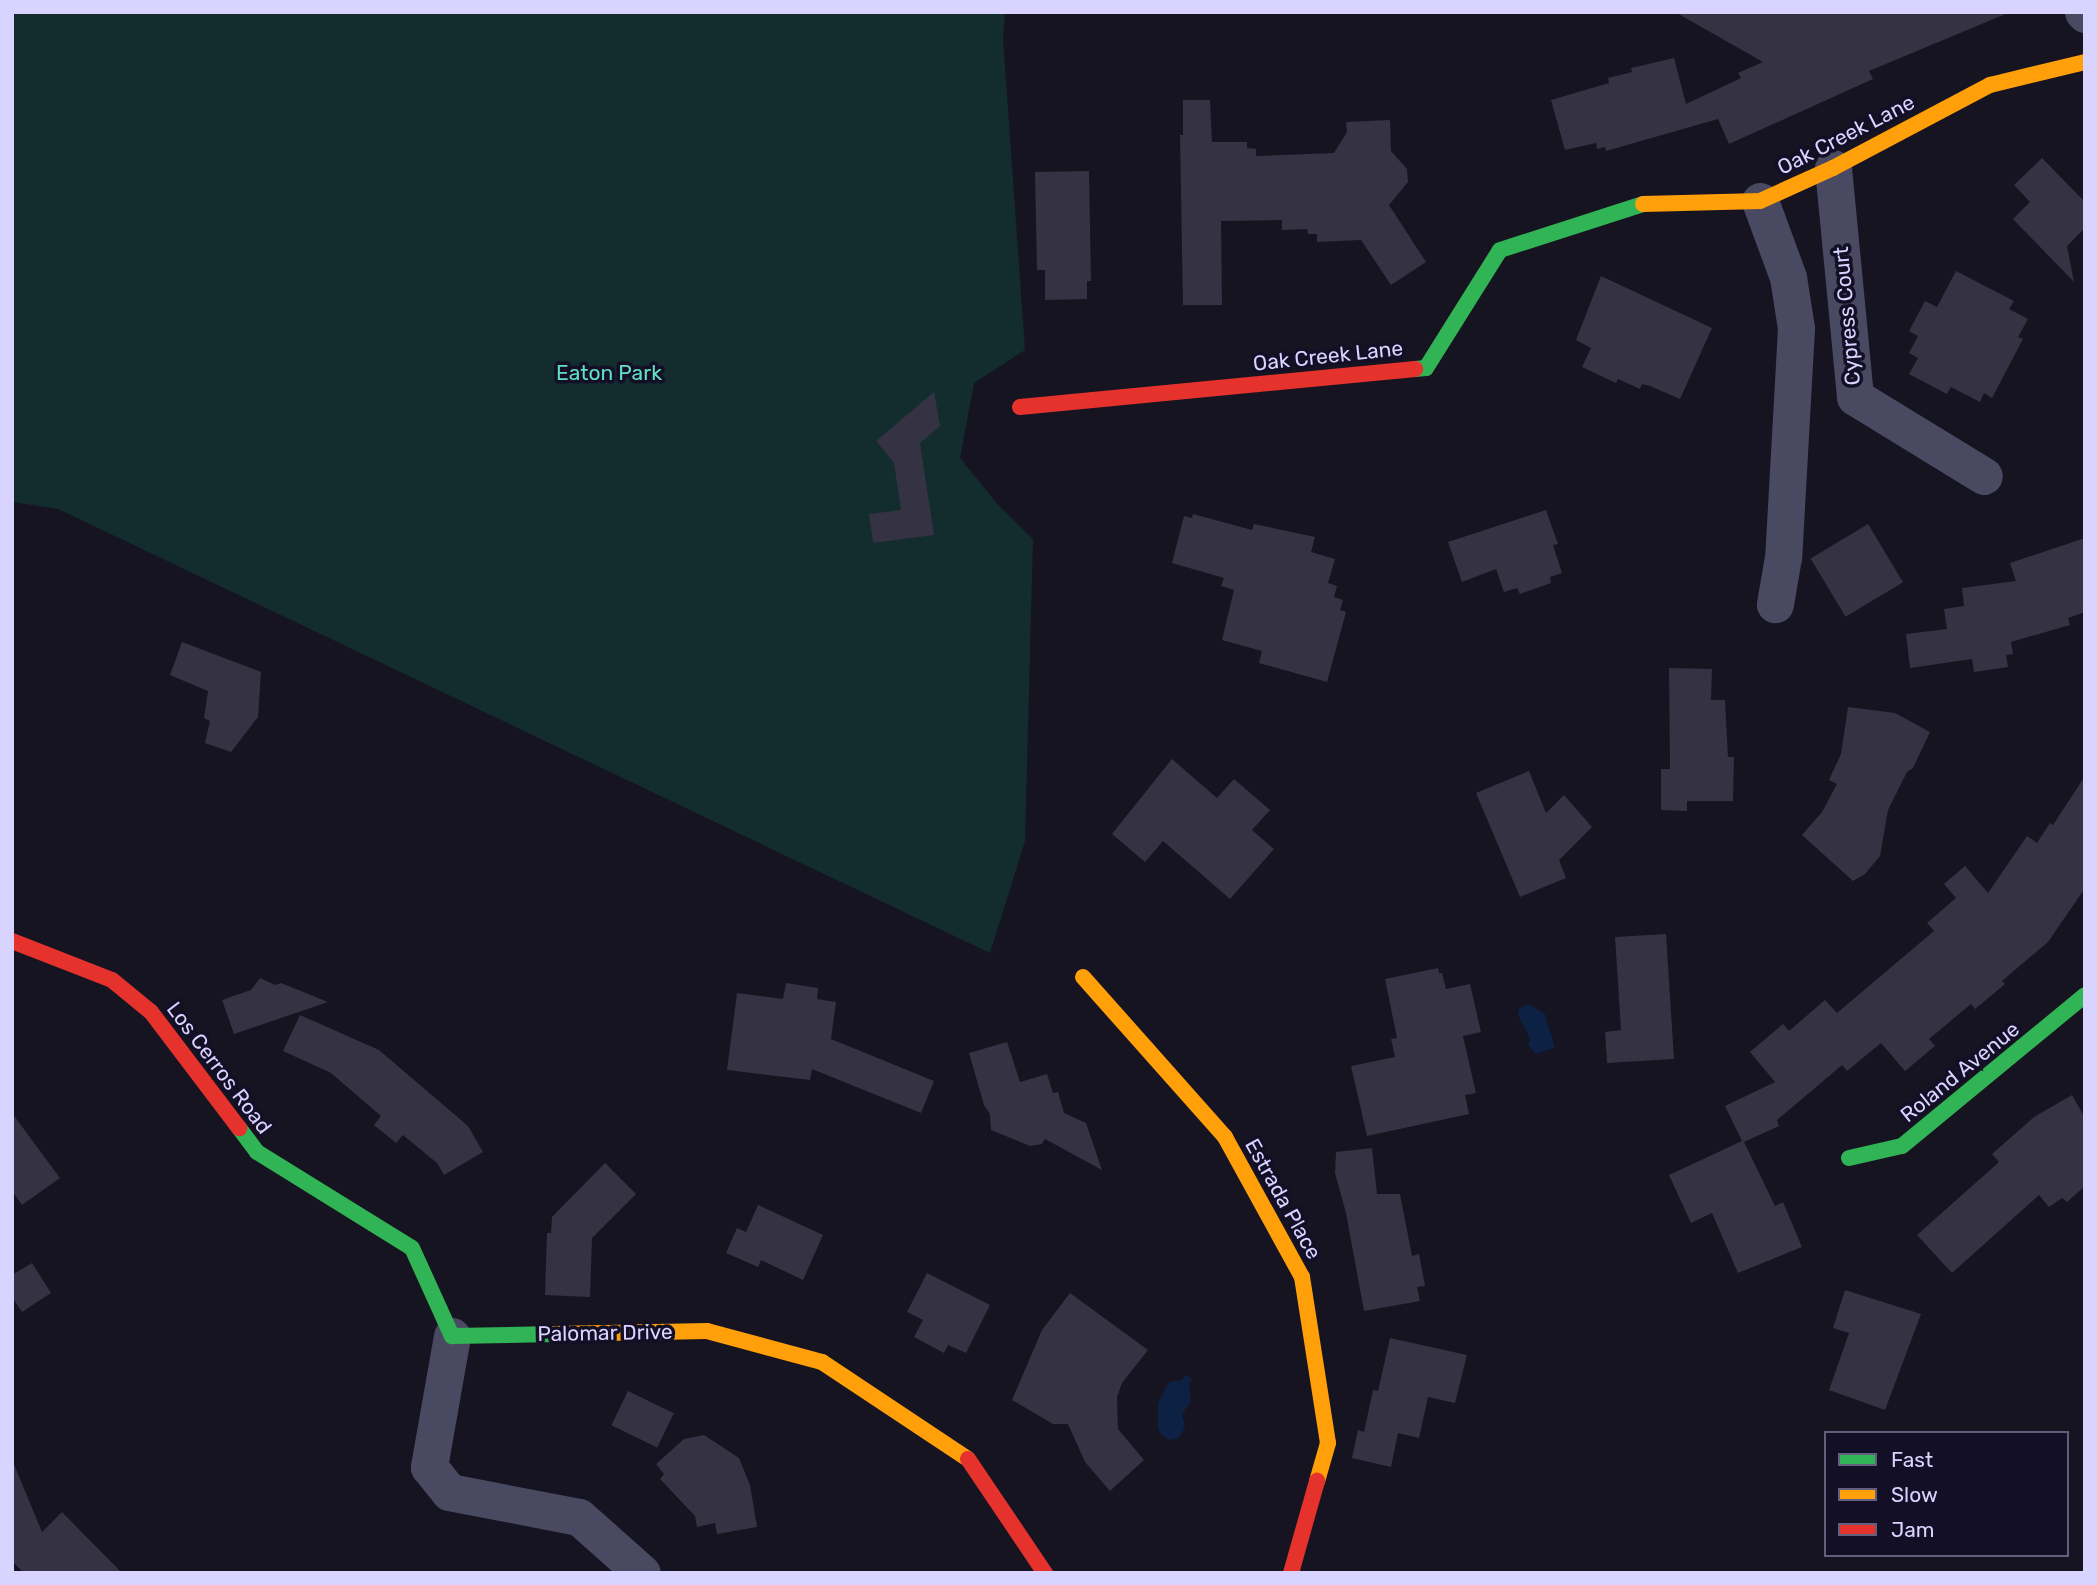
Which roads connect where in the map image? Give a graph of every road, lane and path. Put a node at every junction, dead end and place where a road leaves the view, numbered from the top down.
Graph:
1 (2085, 62) edge
2 (1833, 168) junction
3 (1760, 201) junction
4 (1020, 407) dead end
5 (1984, 476) dead end
6 (1775, 604) dead end
7 (12, 941) edge
8 (1083, 977) dead end
9 (2083, 1000) edge
10 (1849, 1158) dead end
11 (452, 1336) junction
12 (642, 1573) edge
13 (1045, 1573) edge
14 (1291, 1573) edge

1 - 2 street, Oak Creek Lane
2 - 3 street, Oak Creek Lane
2 - 5 street, Cypress Court
3 - 4 street, Oak Creek Lane
3 - 6 street
7 - 11 street, Los Cerros Road
8 - 14 street, Estrada Place
9 - 10 street, Roland Avenue
11 - 12 street
11 - 13 street, Palomar Drive

